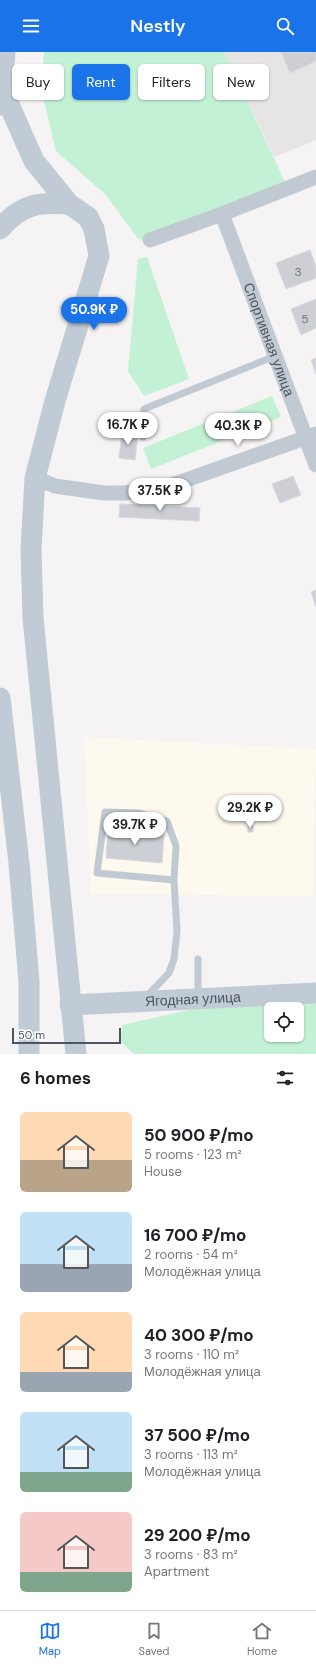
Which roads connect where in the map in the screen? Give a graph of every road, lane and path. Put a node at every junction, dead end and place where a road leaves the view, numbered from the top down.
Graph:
1 (6, 52) edge
2 (1, 94) edge
3 (0, 121) edge
4 (316, 177) edge
5 (69, 204) junction
6 (222, 214) junction
7 (0, 229) edge
8 (150, 240) dead end
9 (275, 356) junction
10 (143, 436) dead end
11 (311, 436) edge
12 (316, 465) edge
13 (35, 478) junction
14 (0, 698) edge
15 (174, 880) junction
16 (198, 959) dead end
17 (316, 993) edge
18 (198, 999) junction
19 (142, 1001) junction
20 (70, 1005) junction
21 (28, 1054) edge
22 (76, 1054) edge

1 - 2 street
2 - 3 street
2 - 5 street
4 - 6 street
5 - 7 street
5 - 13 street
6 - 8 street
6 - 9 street, Спортивная улица
9 - 10 lane
9 - 11 street, Спортивная улица
11 - 12 street, Спортивная улица
11 - 13 street
13 - 20 street
14 - 21 street
15 - 15 lane
15 - 19 lane
16 - 18 lane
17 - 18 street, Ягодная улица
18 - 19 street, Ягодная улица
19 - 20 street, Ягодная улица
20 - 22 street

